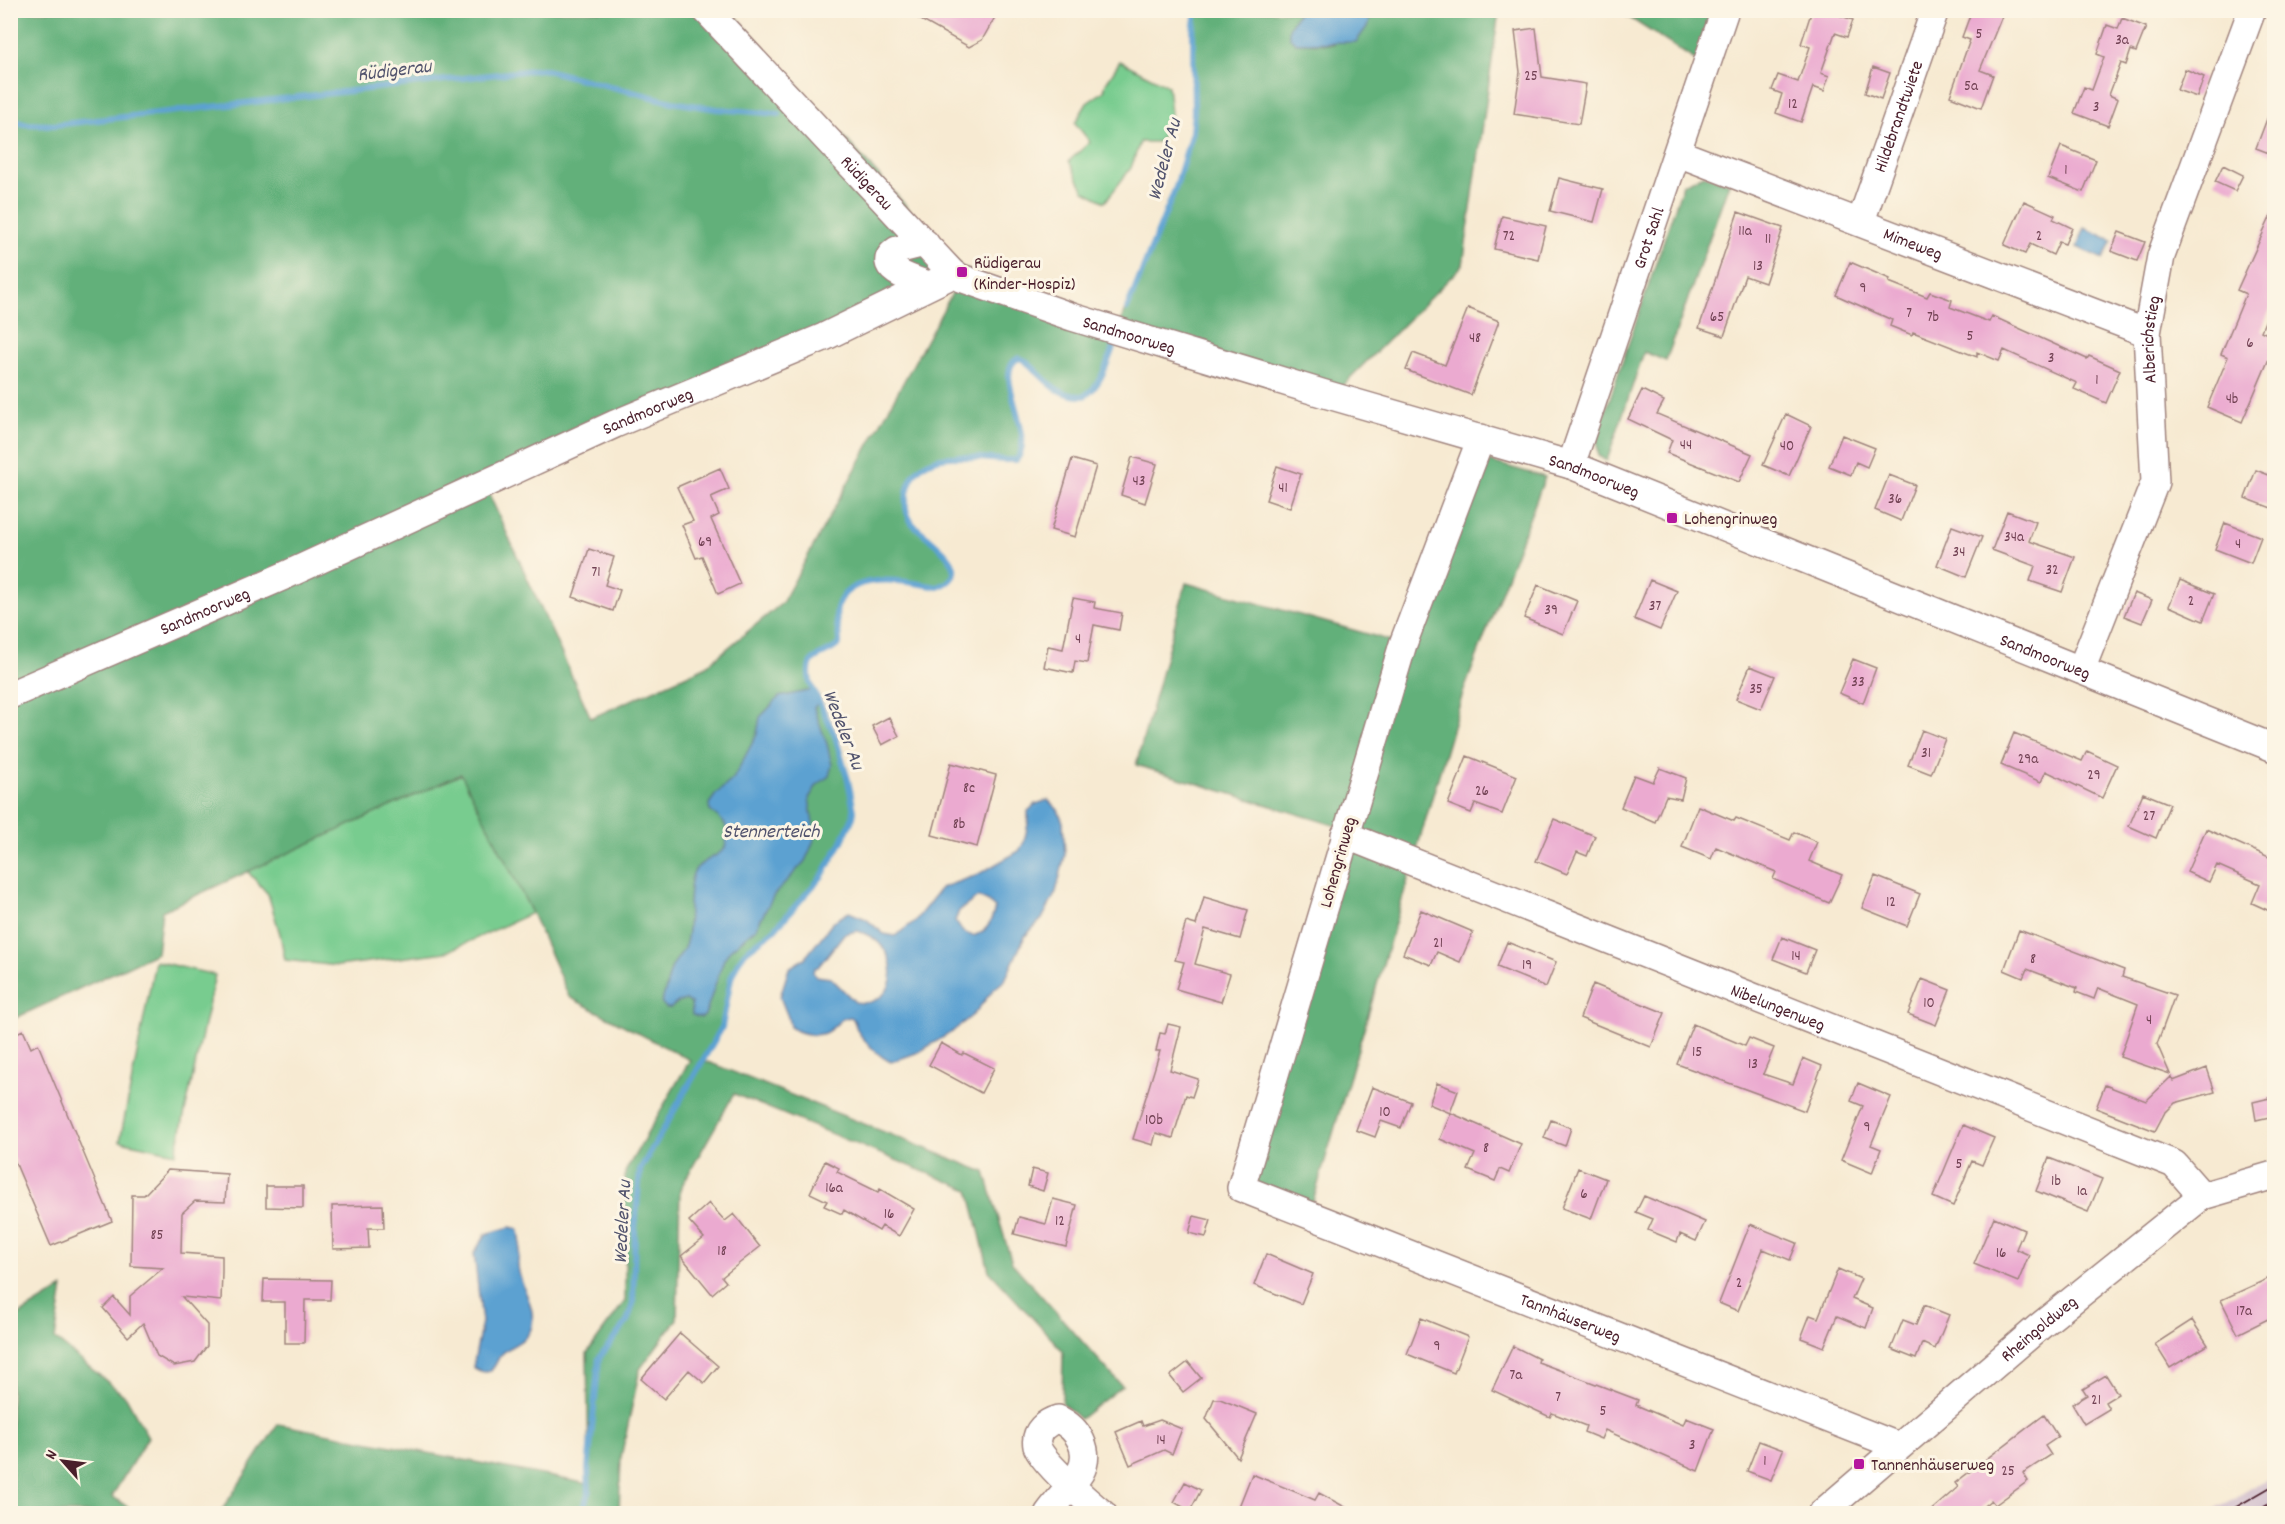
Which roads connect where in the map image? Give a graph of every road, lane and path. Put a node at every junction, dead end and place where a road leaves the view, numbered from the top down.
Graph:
1 (706, 10) edge
2 (1725, 10) edge
3 (1935, 10) edge
4 (2252, 10) edge
5 (1678, 153) junction
6 (1861, 221) junction
7 (925, 243) junction
8 (953, 274) junction
9 (929, 285) junction
10 (2148, 333) junction
11 (1481, 438) junction
12 (1571, 465) junction
13 (2081, 670) junction
14 (10, 695) edge
15 (2274, 748) edge
16 (1345, 835) junction
17 (2274, 1175) edge
18 (1241, 1188) joint
19 (2202, 1196) junction
20 (1898, 1446) junction
21 (1048, 1514) edge
22 (1103, 1514) edge
23 (1821, 1514) edge

1 - 7 street, Rüdigerau
2 - 5 street, Grot Sahl
3 - 6 street, Hildebrandtwiete
4 - 10 street, Alberichstieg
5 - 6 street, Mimeweg
5 - 12 street, Grot Sahl
6 - 10 street, Mimeweg
7 - 8 street, Rüdigerau
7 - 9 street
8 - 9 street, Sandmoorweg
8 - 11 street, Sandmoorweg
9 - 14 street, Sandmoorweg
10 - 13 street, Alberichstieg
11 - 12 street, Sandmoorweg
11 - 16 street, Lohengrinweg
12 - 13 street, Sandmoorweg
13 - 15 street, Sandmoorweg
16 - 18 street, Lohengrinweg
16 - 19 street, Nibelungenweg
17 - 19 street, Rheingoldweg
18 - 20 street, Tannhäuserweg
19 - 20 street, Rheingoldweg
20 - 23 street, Rheingoldweg
21 - 22 street

